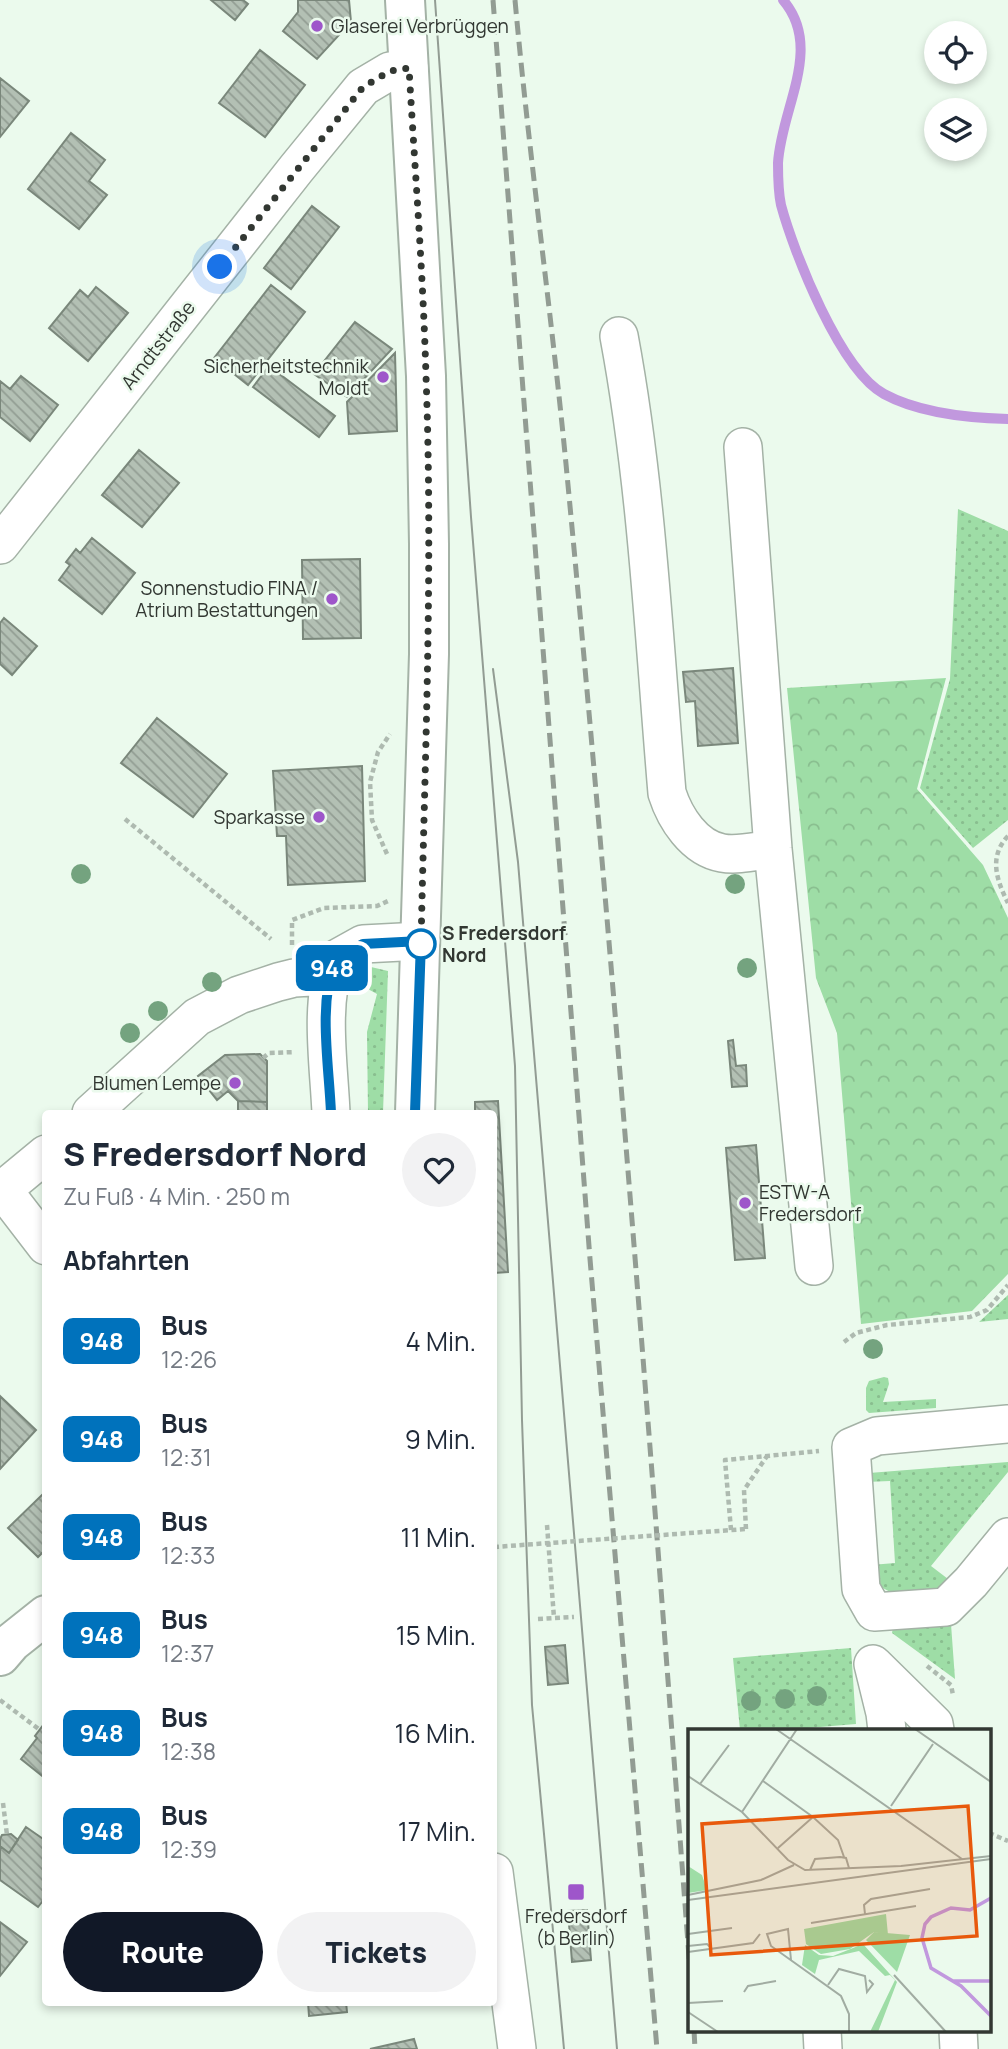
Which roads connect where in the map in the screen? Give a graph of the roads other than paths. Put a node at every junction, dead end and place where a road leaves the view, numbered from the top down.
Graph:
1 (405, 0) edge
2 (409, 68) junction
3 (619, 336) dead end
4 (743, 447) dead end
5 (0, 545) edge
6 (773, 849) junction
7 (421, 941) junction
8 (329, 976) junction
9 (94, 1110) edge
10 (331, 1110) edge
11 (415, 1110) edge
12 (42, 1157) edge
13 (1, 1191) edge
14 (42, 1241) edge
15 (814, 1266) dead end
16 (1008, 1424) edge
17 (1008, 1537) edge
18 (42, 1618) edge
19 (0, 1656) edge
20 (887, 1729) edge
21 (935, 1729) edge
22 (497, 1895) edge
23 (517, 2049) edge

1 - 2 main road
2 - 5 street, Arndtstraße
2 - 7 main road
3 - 6 street
4 - 6 street
6 - 15 street
7 - 8 street
7 - 11 main road
8 - 9 street
8 - 10 street
12 - 13 street
13 - 14 street
16 - 17 street
18 - 19 main road
20 - 21 street
22 - 23 street

